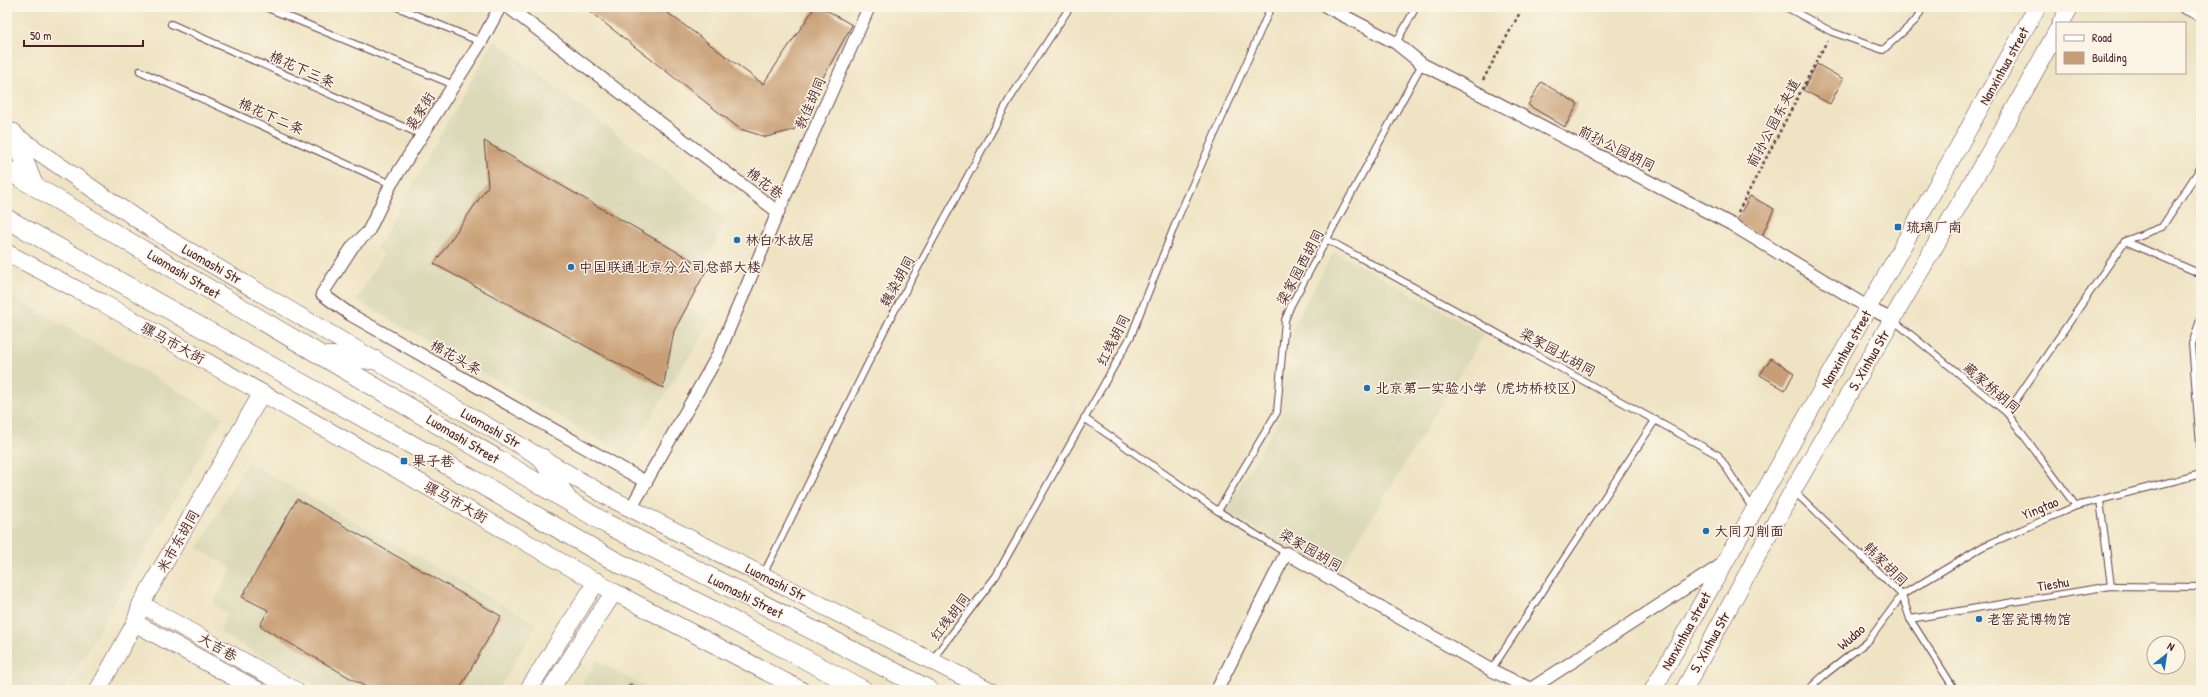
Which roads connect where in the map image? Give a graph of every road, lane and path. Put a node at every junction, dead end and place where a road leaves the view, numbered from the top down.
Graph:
1 (265, 7) edge
2 (397, 7) edge
3 (500, 7) edge
4 (508, 7) edge
5 (869, 7) edge
6 (1070, 7) edge
7 (1271, 7) edge
8 (1326, 7) edge
9 (1416, 7) edge
10 (1523, 7) edge
11 (1786, 7) edge
12 (1923, 7) edge
13 (2037, 7) edge
14 (2070, 7) edge
15 (2184, 7) edge
16 (2201, 15) edge
17 (2062, 22) edge
18 (171, 24) dead end
19 (1832, 32) junction
20 (2056, 33) edge
21 (481, 42) junction
22 (1396, 43) junction
23 (1422, 64) junction
24 (140, 70) dead end
25 (454, 85) junction
26 (1476, 92) junction
27 (10, 131) edge
28 (422, 135) junction
29 (2201, 167) edge
30 (7, 170) edge
31 (33, 184) junction
32 (391, 184) junction
33 (778, 212) junction
34 (7, 219) edge
35 (1731, 224) junction
36 (368, 232) joint
37 (1328, 240) junction
38 (2125, 241) junction
39 (7, 253) edge
40 (2201, 274) edge
41 (1869, 308) junction
42 (2201, 317) edge
43 (1893, 320) junction
44 (322, 355) junction
45 (376, 360) junction
46 (262, 393) junction
47 (2007, 414) junction
48 (1084, 418) junction
49 (1656, 419) junction
50 (542, 458) junction
51 (2201, 458) edge
52 (2201, 474) edge
53 (646, 482) junction
54 (1793, 490) junction
55 (568, 500) junction
56 (2100, 500) junction
57 (2076, 506) junction
58 (631, 508) junction
59 (1218, 511) junction
60 (1754, 511) junction
61 (1286, 553) junction
62 (1724, 563) junction
63 (762, 576) junction
64 (597, 581) junction
65 (2111, 586) junction
66 (2201, 586) edge
67 (614, 592) junction
68 (1902, 595) junction
69 (141, 604) junction
70 (1910, 619) junction
71 (135, 623) junction
72 (932, 661) junction
73 (1491, 670) junction
74 (1530, 689) edge
75 (98, 690) edge
76 (257, 690) edge
77 (295, 690) edge
78 (528, 690) edge
79 (550, 690) edge
80 (801, 690) edge
81 (863, 690) edge
82 (929, 690) edge
83 (989, 690) edge
84 (1217, 690) edge
85 (1653, 690) edge
86 (1684, 690) edge
87 (1808, 690) edge
88 (1956, 690) edge

1 - 25 lane
2 - 21 lane
3 - 21 street, 裘家街
4 - 33 street, 棉花巷
5 - 33 street, 教佳胡同
6 - 63 lane, 魏染胡同
7 - 48 lane, 红线胡同
8 - 22 street, 前孙公园胡同
9 - 22 lane
10 - 26 path
11 - 19 lane
12 - 19 lane
13 - 41 street, Nanxinhua street
14 - 17 street
15 - 16 street
18 - 28 lane, 棉花下三条
19 - 35 path, 前孙公园东夹道
20 - 43 street, S. Xinhua Str
21 - 25 street, 裘家街
22 - 23 street, 前孙公园胡同
23 - 26 street, 前孙公园胡同
23 - 37 lane, 梁家园西胡同
24 - 32 lane, 棉花下二条
25 - 28 street, 裘家街
26 - 35 street, 前孙公园胡同
27 - 31 main road
27 - 45 street, Luomashi Str
28 - 32 street, 裘家街
29 - 38 lane
30 - 31 main road, Luomashi Street
31 - 44 main road, Luomashi Street
32 - 36 street, 裘家街
33 - 53 street, 棉花巷
34 - 81 main road
35 - 41 street, 前孙公园胡同
36 - 53 street, 棉花头条
37 - 49 lane, 梁家园北胡同
37 - 59 lane, 梁家园西胡同
38 - 40 lane
38 - 47 lane
39 - 46 street, 骡马市大街
41 - 43 street, 前孙公园胡同
41 - 60 street, Nanxinhua street
42 - 51 lane
43 - 47 lane, 藏家桥胡同
43 - 54 street, S. Xinhua Str
44 - 45 main road
44 - 55 main road, Luomashi Street
45 - 50 street, Luomashi Str
46 - 64 street, 骡马市大街
46 - 69 street, 米市东胡同
47 - 57 lane, 藏家桥胡同
48 - 59 lane, 梁家园胡同
48 - 72 lane, 红线胡同
49 - 60 lane, 梁家园北胡同
49 - 73 lane
50 - 55 main road
50 - 58 street, Luomashi Str
52 - 56 lane, Yingtao
53 - 58 street, 棉花巷
54 - 68 lane, 韩家胡同
54 - 86 street, S. Xinhua Str
55 - 82 main road, Luomashi Street
56 - 57 lane, Yingtao
56 - 65 lane
57 - 68 lane, Yingtao
58 - 63 street, Luomashi Str
59 - 61 lane, 梁家园胡同
60 - 62 street, Nanxinhua street
61 - 73 street, 梁家园胡同
61 - 84 street
62 - 74 street
62 - 85 street, Nanxinhua street
63 - 72 street, Luomashi Str
64 - 67 street, 骡马市大街
64 - 78 street
65 - 66 lane, Tieshu
65 - 70 lane, Tieshu
67 - 79 street
67 - 80 street, 骡马市大街
68 - 70 lane, 韩家胡同
68 - 87 lane, Wudao
69 - 71 street, 米市东胡同
69 - 77 street, 大吉巷
70 - 88 lane, 韩家胡同
71 - 75 street, 米市东胡同
71 - 76 street, 大吉巷
72 - 83 street, Luomashi Str
73 - 74 street, 梁家园胡同

